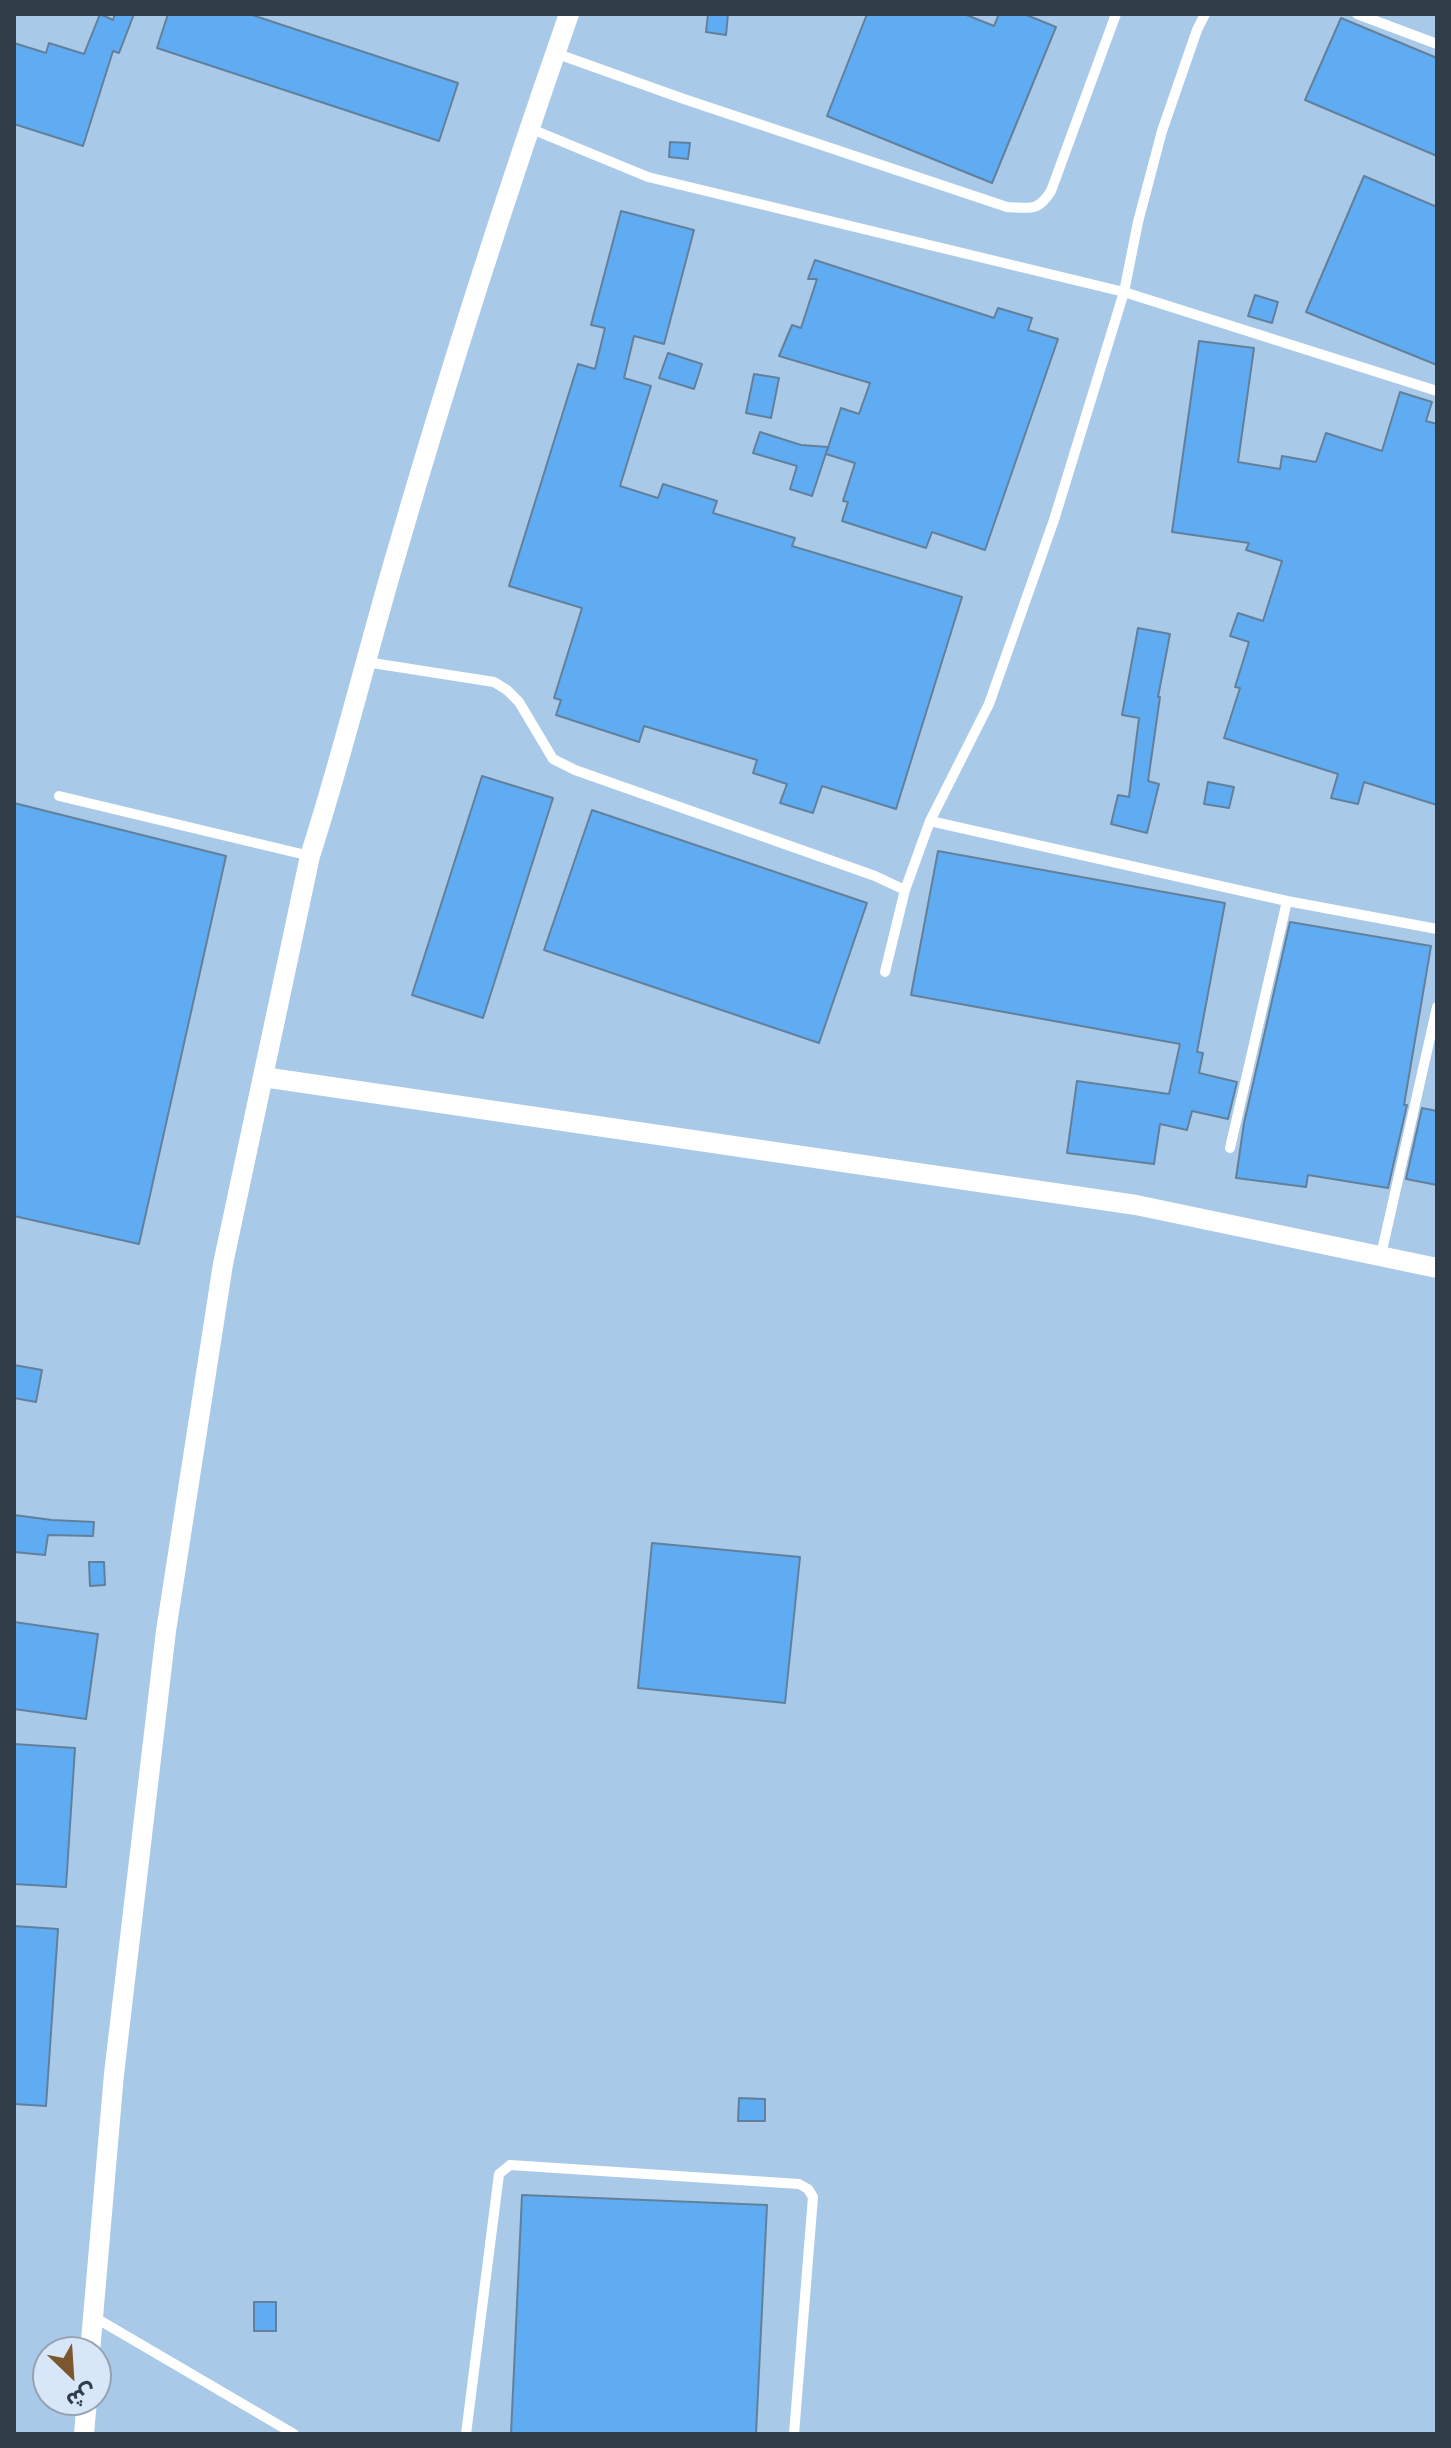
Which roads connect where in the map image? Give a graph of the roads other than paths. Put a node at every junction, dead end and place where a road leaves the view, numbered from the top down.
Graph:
1 (569, 14) edge
2 (1116, 14) edge
3 (1205, 14) edge
4 (1357, 14) edge
5 (1437, 44) edge
6 (555, 53) junction
7 (529, 128) junction
8 (1124, 292) junction
9 (1437, 391) edge
10 (366, 662) junction
11 (59, 796) dead end
12 (930, 821) junction
13 (310, 856) junction
14 (905, 890) junction
15 (1287, 901) junction
16 (1437, 929) edge
17 (885, 972) dead end
18 (1437, 1007) edge
19 (263, 1077) junction
20 (1230, 1148) dead end
21 (1381, 1255) junction
22 (1437, 1268) edge
23 (92, 2316) junction
24 (91, 2336) edge
25 (294, 2434) edge
26 (466, 2434) edge
27 (794, 2434) edge

1 - 6 street
2 - 6 lane
3 - 8 lane
4 - 5 lane
6 - 7 street
7 - 8 lane
7 - 10 street
8 - 9 lane
8 - 12 lane
10 - 13 street
10 - 14 lane
11 - 13 lane
12 - 14 lane
12 - 15 lane
13 - 19 street
14 - 17 lane
15 - 16 lane
15 - 20 lane
18 - 21 lane
19 - 21 street
19 - 23 street
21 - 22 street
23 - 24 street
23 - 25 lane
26 - 27 lane

